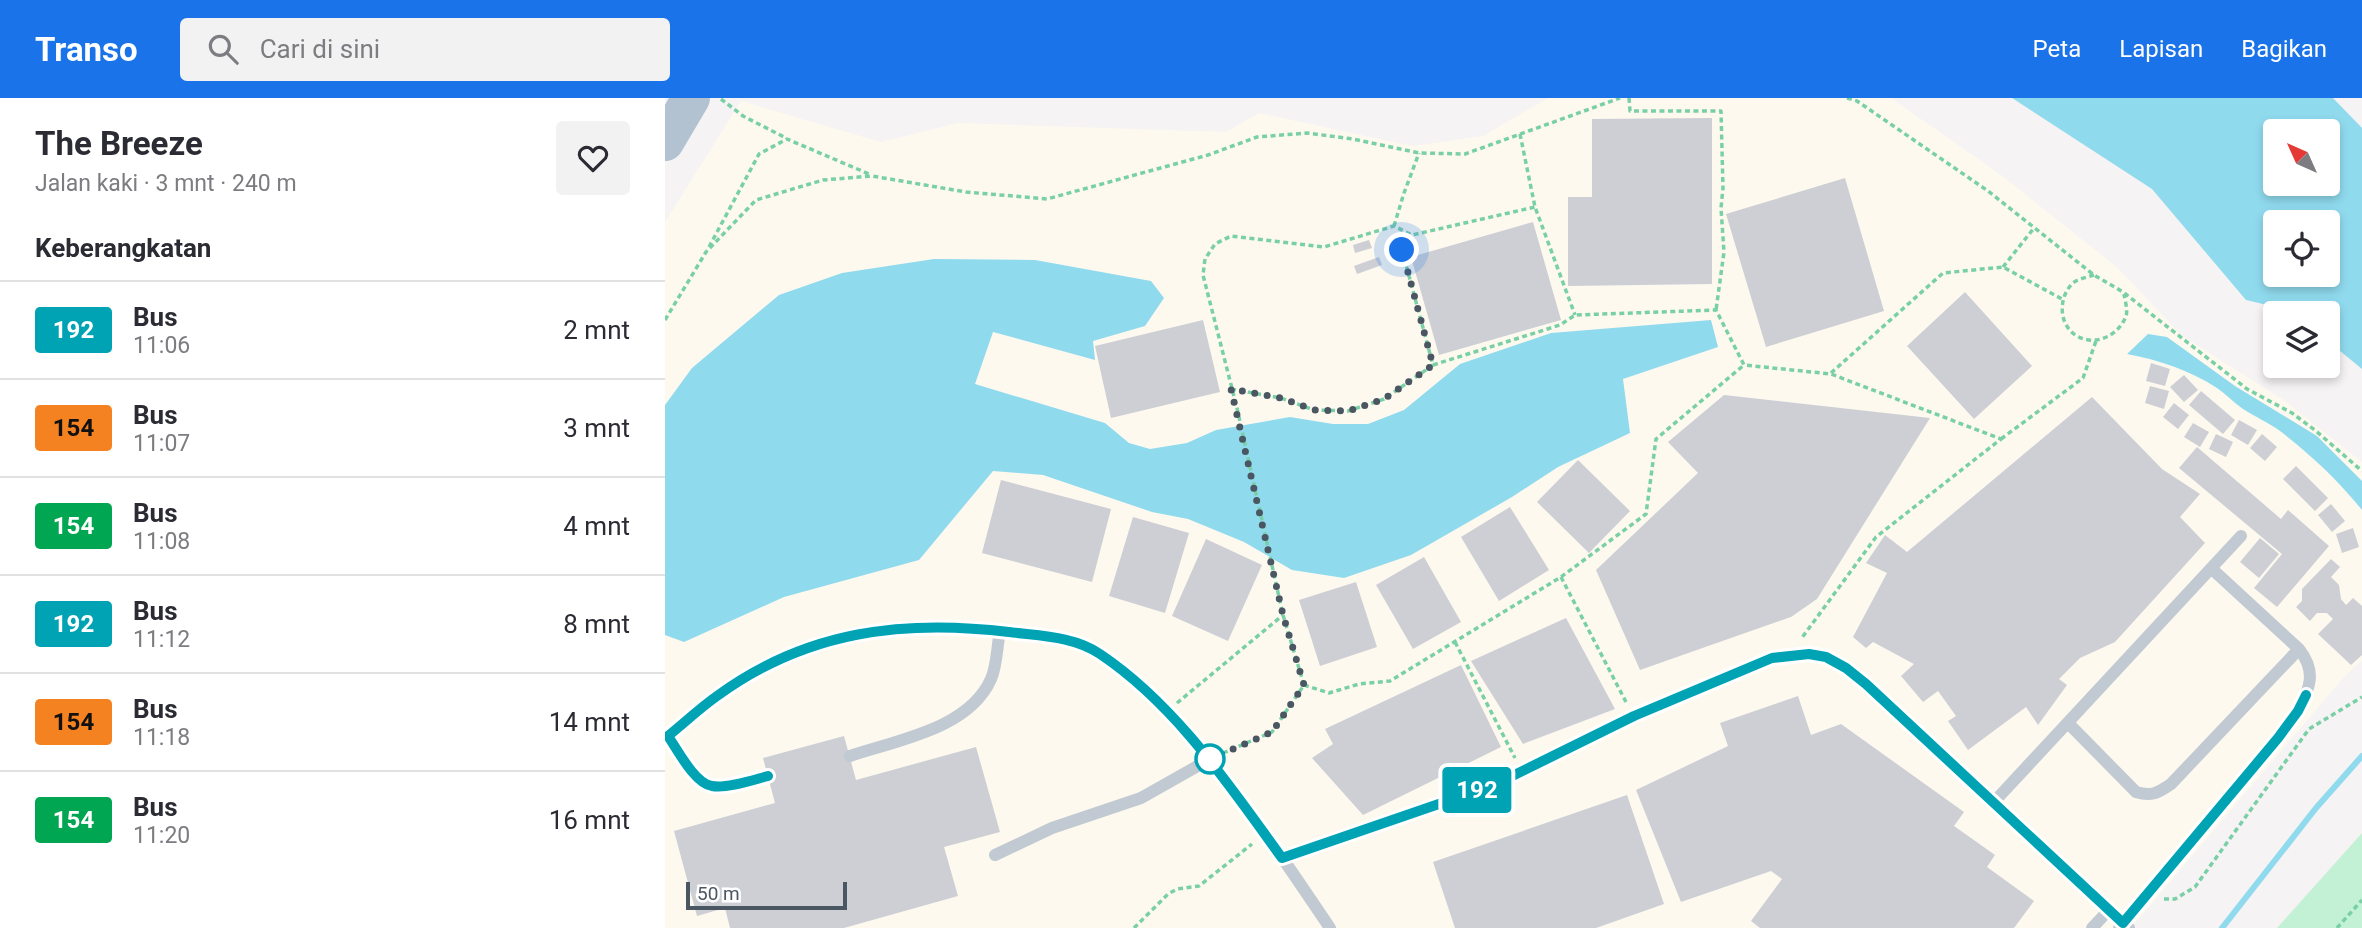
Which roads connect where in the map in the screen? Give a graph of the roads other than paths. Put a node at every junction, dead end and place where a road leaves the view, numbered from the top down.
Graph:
1 (691, 98) edge
2 (665, 142) edge
3 (2241, 536) dead end
4 (2212, 569) junction
5 (1000, 631) junction
6 (2299, 649) junction
7 (2068, 723) junction
8 (667, 737) edge
9 (850, 756) dead end
10 (1210, 759) junction
11 (768, 776) dead end
12 (1993, 803) junction
13 (995, 855) dead end
14 (1282, 858) junction
15 (2108, 911) junction
16 (2124, 927) edge
17 (1330, 928) edge
18 (2092, 928) edge

1 - 2 main road
3 - 4 lane
4 - 6 lane
4 - 7 lane
5 - 8 lane
5 - 9 lane
5 - 10 lane
6 - 7 lane
6 - 16 lane
7 - 12 lane
8 - 11 lane
10 - 13 lane
10 - 14 lane
12 - 14 lane
12 - 15 lane
14 - 17 lane
15 - 16 lane
15 - 18 lane

